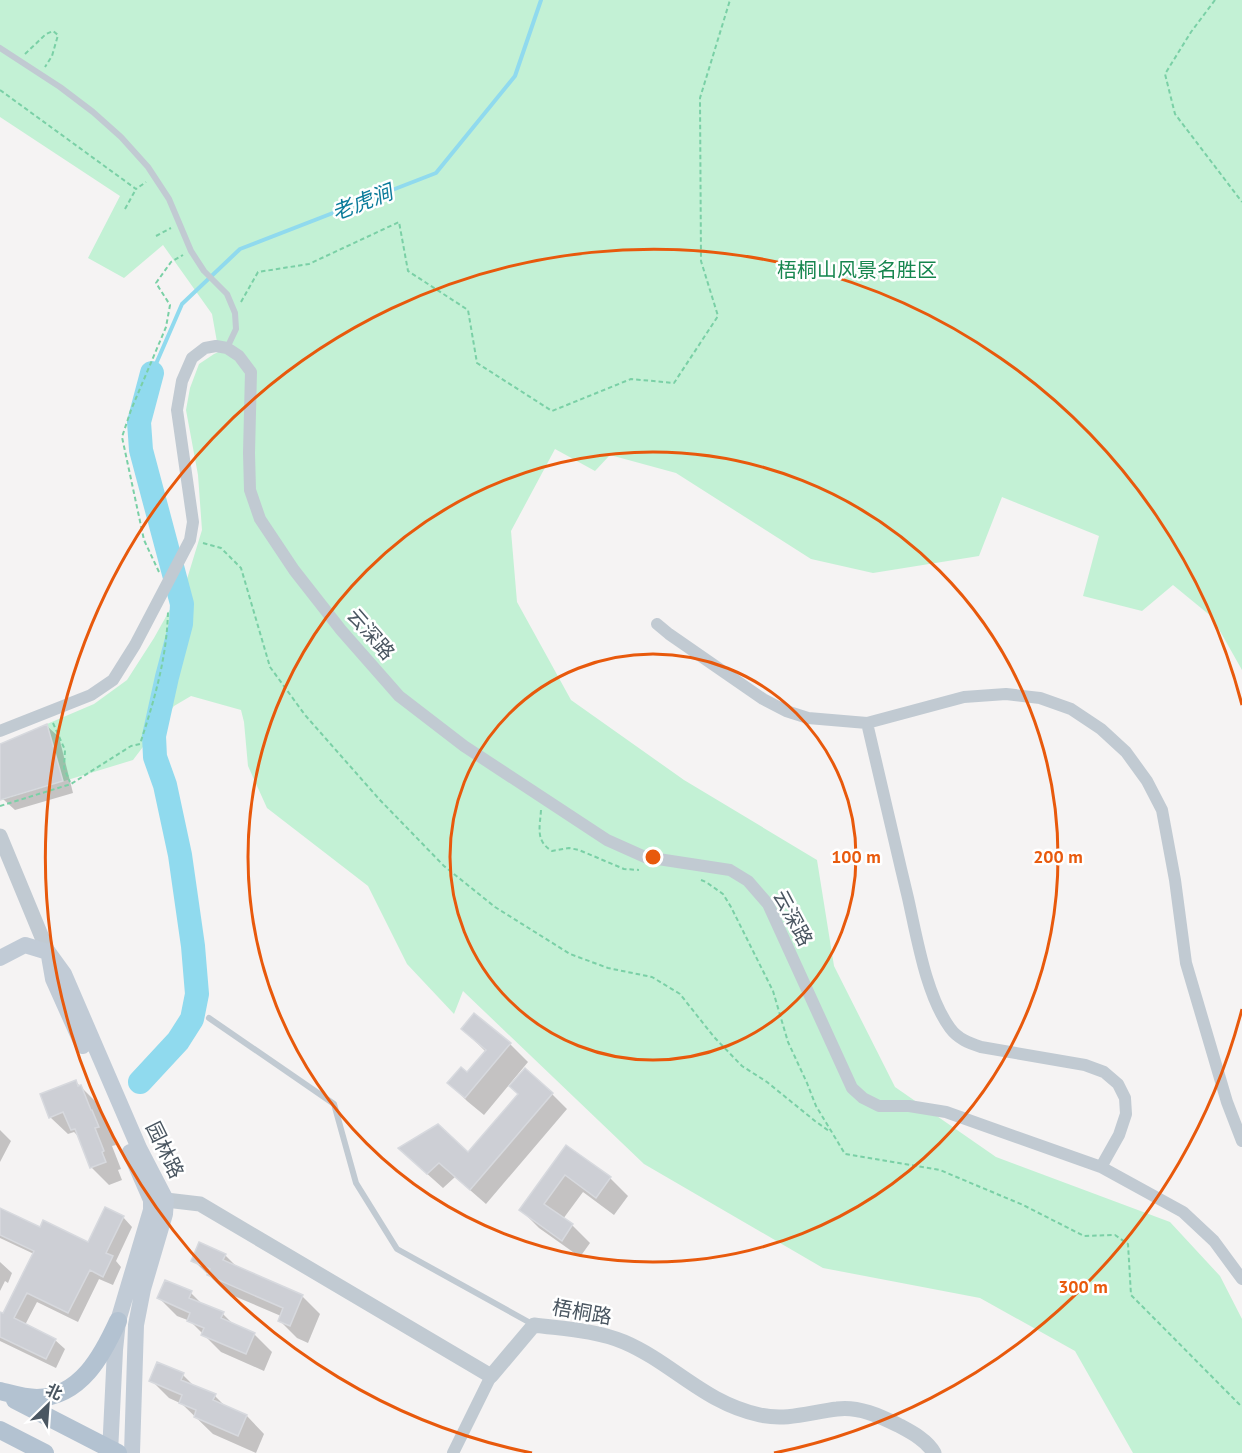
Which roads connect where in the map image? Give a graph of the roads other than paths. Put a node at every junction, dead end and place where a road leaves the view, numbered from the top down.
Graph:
1 (0, 48) edge
2 (227, 348) junction
3 (657, 624) dead end
4 (867, 723) junction
5 (0, 731) edge
6 (0, 836) edge
7 (48, 952) junction
8 (0, 958) edge
9 (209, 1018) dead end
10 (1242, 1141) edge
11 (1101, 1167) junction
12 (159, 1200) junction
13 (1242, 1279) edge
14 (118, 1321) junction
15 (534, 1325) junction
16 (491, 1376) junction
17 (0, 1391) edge
18 (0, 1430) edge
19 (930, 1451) edge
20 (43, 1452) edge
21 (113, 1452) edge
22 (132, 1453) edge
23 (453, 1453) edge

1 - 2 lane
2 - 5 street
2 - 11 street, 云深路
3 - 4 street
4 - 10 street
4 - 11 street
6 - 7 street, 园林路
7 - 8 main road
7 - 12 main road, 园林路
9 - 15 lane
11 - 13 street, 云深路
12 - 14 main road, 园林路
12 - 16 street
12 - 22 main road, 园林路
14 - 17 main road
14 - 21 main road, 园林路
15 - 16 street, 梧桐路
15 - 19 street, 梧桐路
16 - 23 street
17 - 21 main road
18 - 20 main road

